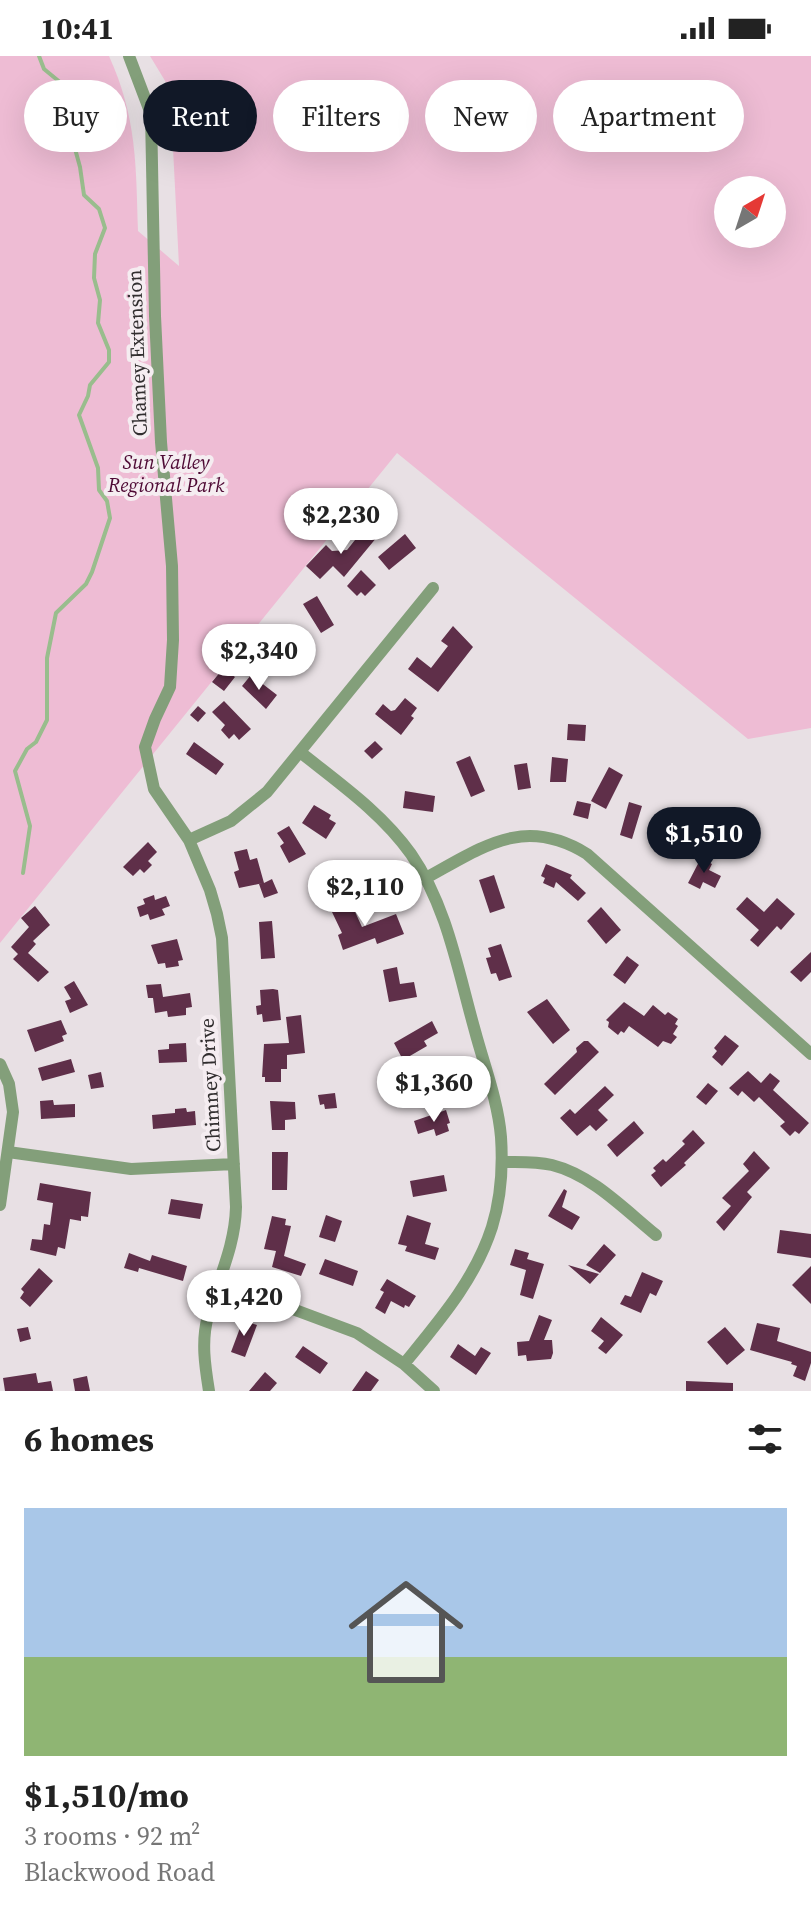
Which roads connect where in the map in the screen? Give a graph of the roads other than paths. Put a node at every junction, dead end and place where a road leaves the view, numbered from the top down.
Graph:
1 (129, 56) edge
2 (433, 588) dead end
3 (300, 752) junction
4 (154, 789) joint
5 (189, 840) junction
6 (426, 878) junction
7 (811, 1054) edge
8 (0, 1064) edge
9 (8, 1152) junction
10 (502, 1162) junction
11 (234, 1164) junction
12 (0, 1205) edge
13 (656, 1235) dead end
14 (220, 1282) junction
15 (404, 1364) junction
16 (209, 1391) edge
17 (434, 1391) edge

1 - 4 street, Chamey Extension
2 - 3 street
3 - 5 street
3 - 6 street
4 - 5 street, Chimney Drive
5 - 11 street, Chimney Drive
6 - 7 street
6 - 10 street
8 - 9 street
9 - 11 street
9 - 12 street
10 - 13 street
10 - 15 street
11 - 14 street, Chimney Drive
14 - 15 street
14 - 16 street, Chimney Drive
15 - 17 street

